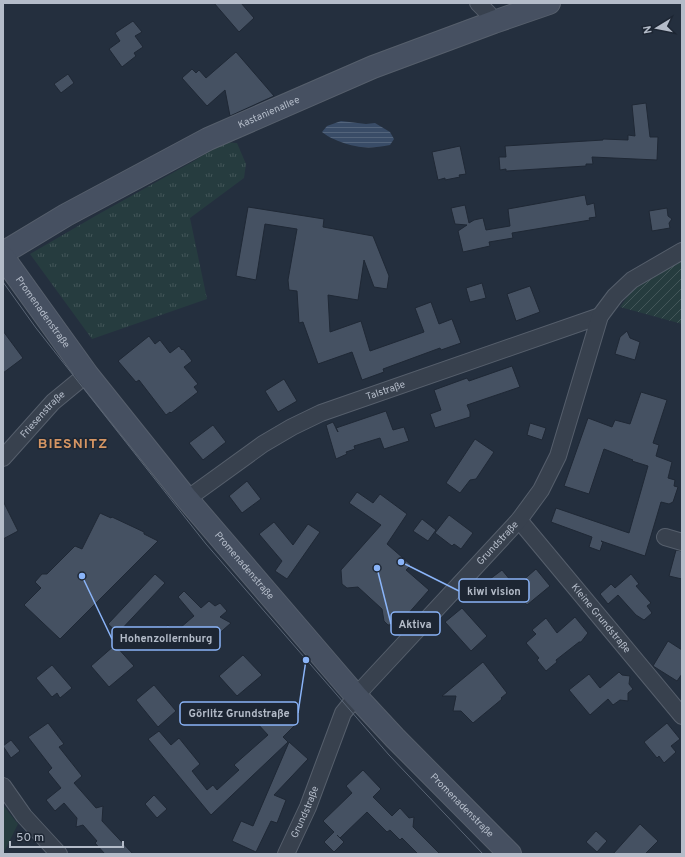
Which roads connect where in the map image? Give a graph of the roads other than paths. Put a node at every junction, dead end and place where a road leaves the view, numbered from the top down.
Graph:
1 (478, 3) edge
2 (549, 3) edge
3 (494, 22) junction
4 (682, 251) edge
5 (3, 253) edge
6 (3, 257) edge
7 (600, 316) junction
8 (87, 374) junction
9 (3, 458) edge
10 (187, 499) junction
11 (519, 520) junction
12 (665, 537) dead end
13 (682, 542) edge
14 (356, 696) junction
15 (682, 716) edge
16 (3, 786) edge
17 (59, 854) edge
18 (286, 854) edge
19 (510, 854) edge

1 - 3 street
2 - 3 main road, Kastanienallee
3 - 5 main road, Kastanienallee
4 - 7 street, Grundstraße
6 - 8 main road, Promenadenstraße
7 - 10 street, Talstraße
7 - 11 street, Grundstraße
8 - 9 street, Friesenstraße
8 - 10 main road, Promenadenstraße
10 - 14 main road, Promenadenstraße
11 - 14 street, Grundstraße
11 - 15 street, Kleine Grundstraße
12 - 13 street
14 - 18 street, Grundstraße
14 - 19 main road, Promenadenstraße
16 - 17 street

